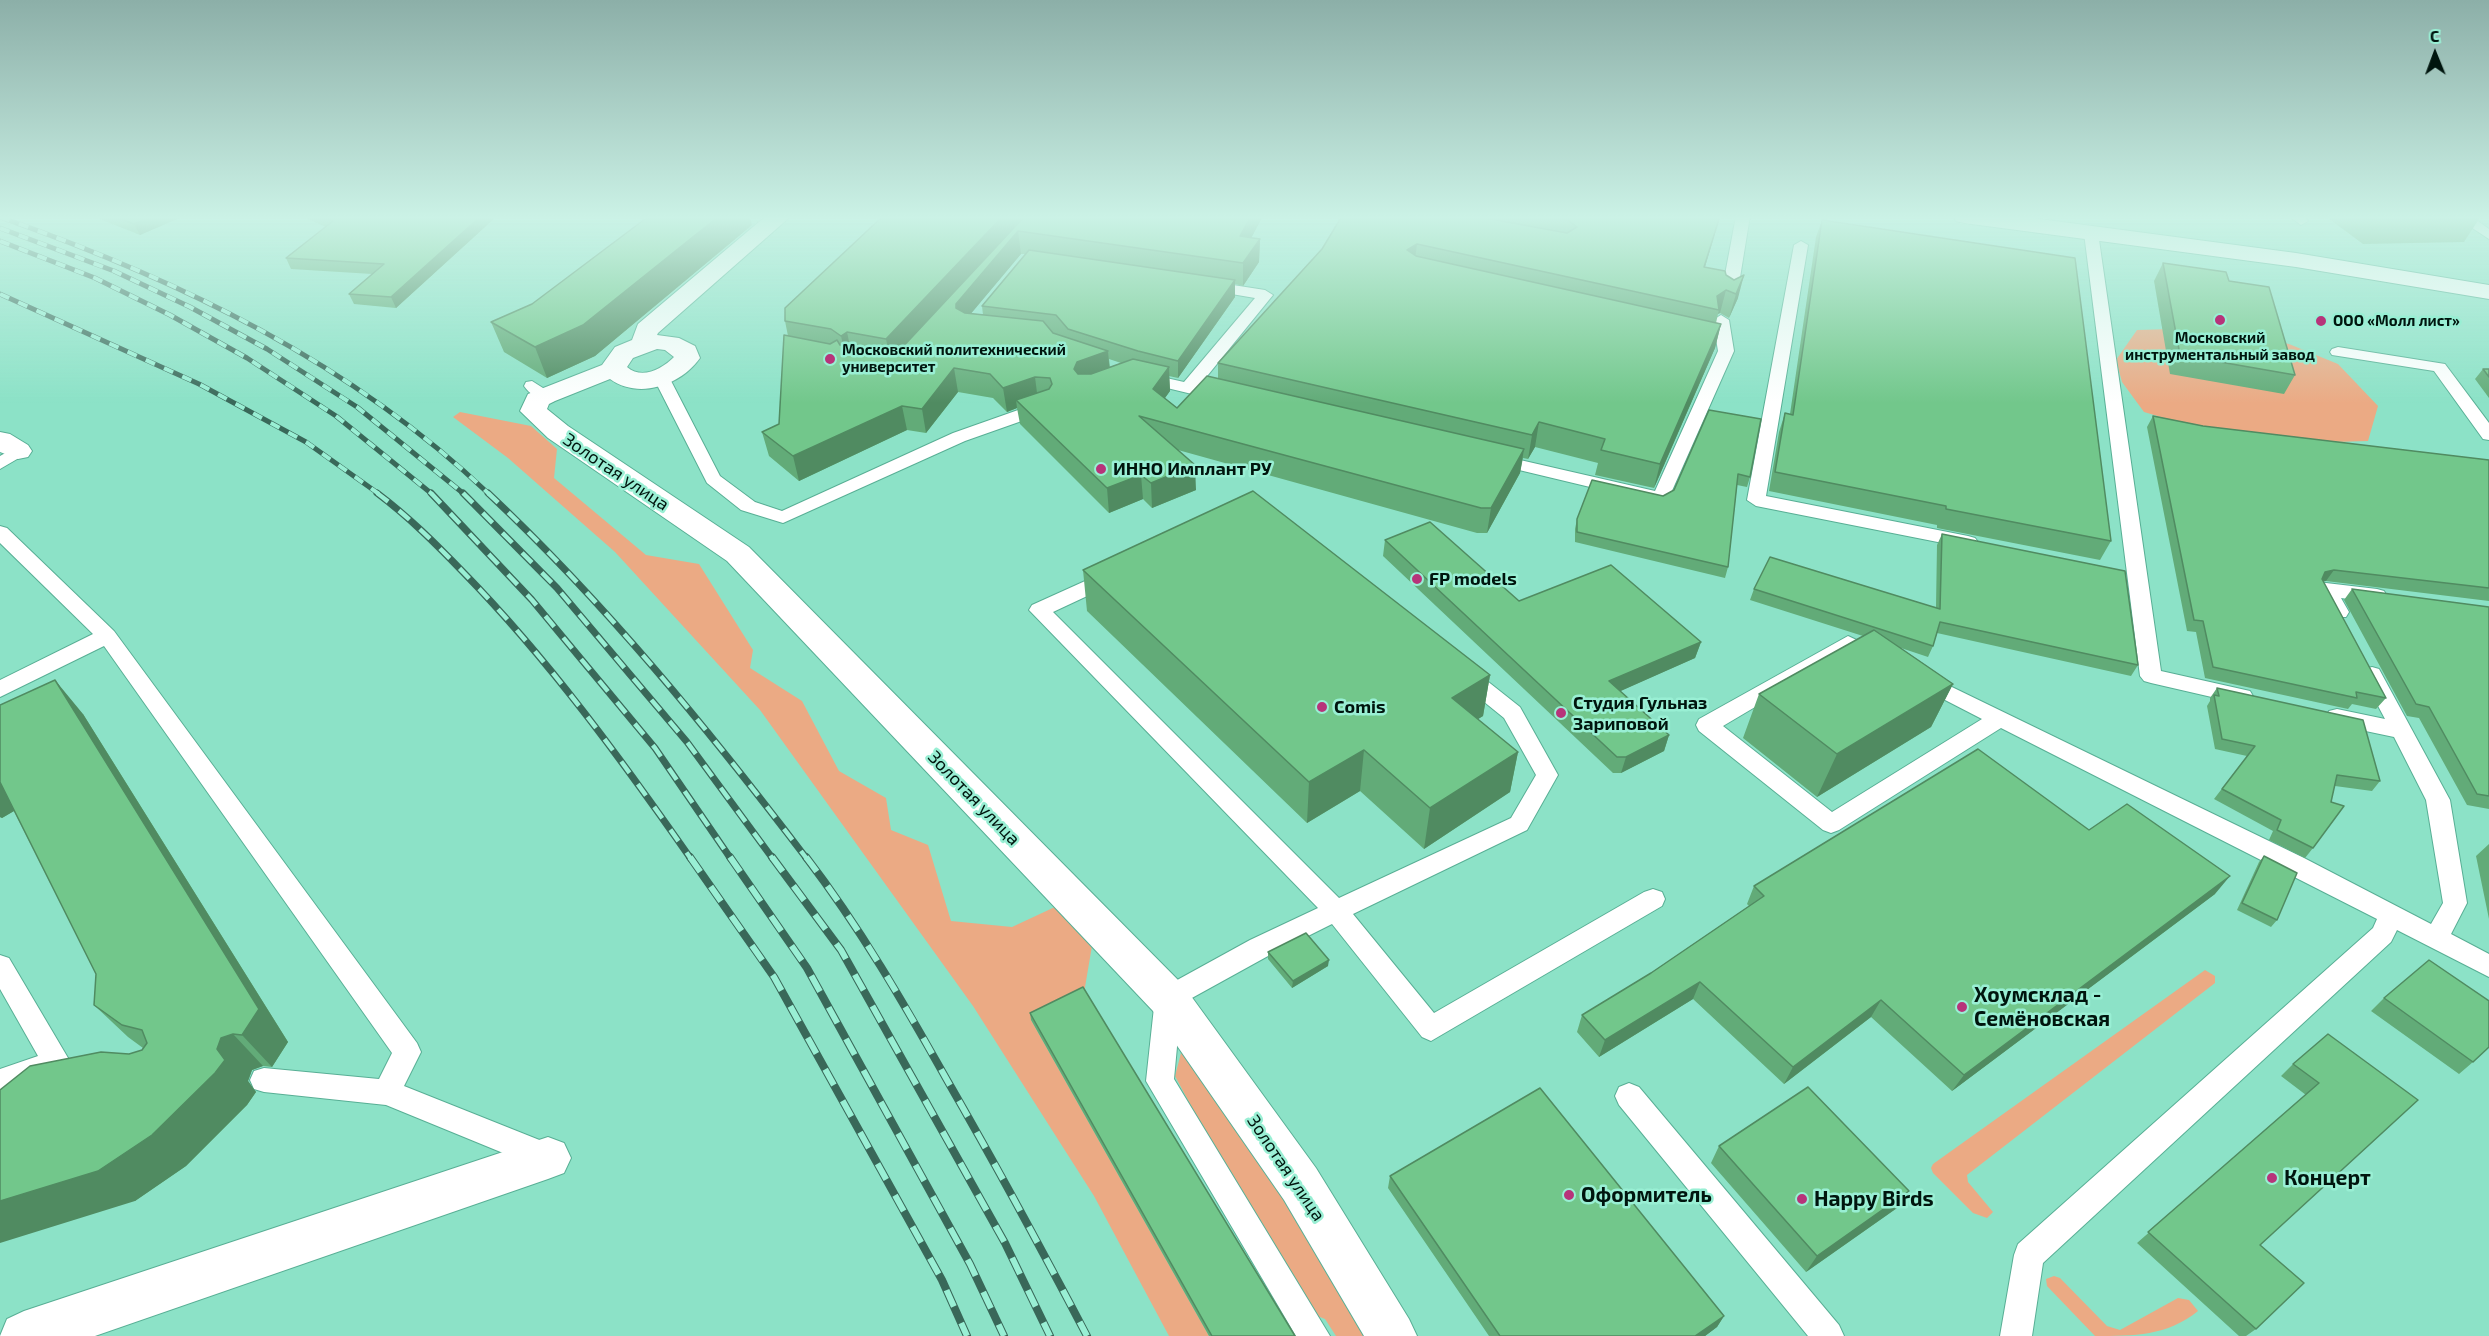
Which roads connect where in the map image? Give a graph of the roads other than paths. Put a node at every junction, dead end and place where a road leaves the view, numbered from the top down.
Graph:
1 (707, 278) edge
2 (1732, 278) edge
3 (1795, 278) edge
4 (2096, 278) edge
5 (2413, 278) edge
6 (1197, 284) edge
7 (2489, 292) edge
8 (1729, 296) edge
9 (1721, 320) edge
10 (644, 344) junction
11 (2338, 352) dead end
12 (614, 369) junction
13 (1126, 375) edge
14 (661, 377) junction
15 (1188, 388) junction
16 (1234, 399) edge
17 (1045, 407) edge
18 (2489, 435) edge
19 (1476, 455) edge
20 (0, 532) edge
21 (1986, 546) edge
22 (2396, 598) edge
23 (2348, 630) edge
24 (107, 636) junction
25 (2364, 660) edge
26 (1888, 663) edge
27 (1909, 673) edge
28 (0, 689) edge
29 (2265, 701) edge
30 (2322, 713) edge
31 (2000, 718) junction
32 (2402, 731) junction
33 (1653, 899) dead end
34 (1336, 911) junction
35 (2391, 915) junction
36 (2436, 938) junction
37 (0, 966) edge
38 (2489, 966) edge
39 (1168, 998) junction
40 (264, 1080) dead end
41 (0, 1081) edge
42 (387, 1092) junction
43 (1629, 1096) dead end
44 (548, 1158) joint
45 (24, 1336) edge
46 (1314, 1336) edge
47 (1392, 1336) edge
48 (1828, 1336) edge
49 (2016, 1336) edge

1 - 10 street
2 - 8 lane
3 - 21 lane
4 - 29 lane
5 - 7 street
6 - 15 lane
9 - 19 lane
10 - 12 street, Золотая улица
10 - 14 street, Золотая улица
11 - 18 lane
12 - 14 street
12 - 39 street, Золотая улица
13 - 15 lane
14 - 17 lane
15 - 16 lane
20 - 24 lane
22 - 23 lane
24 - 28 lane
24 - 42 lane
25 - 32 lane
26 - 31 lane
27 - 31 lane
30 - 32 lane
31 - 35 lane
32 - 36 lane
33 - 34 lane
34 - 34 lane
34 - 39 lane
35 - 36 lane
35 - 49 lane
36 - 38 lane
37 - 41 lane
39 - 46 lane
39 - 47 street, Золотая улица
40 - 42 lane
42 - 44 lane
43 - 48 lane
44 - 45 street

